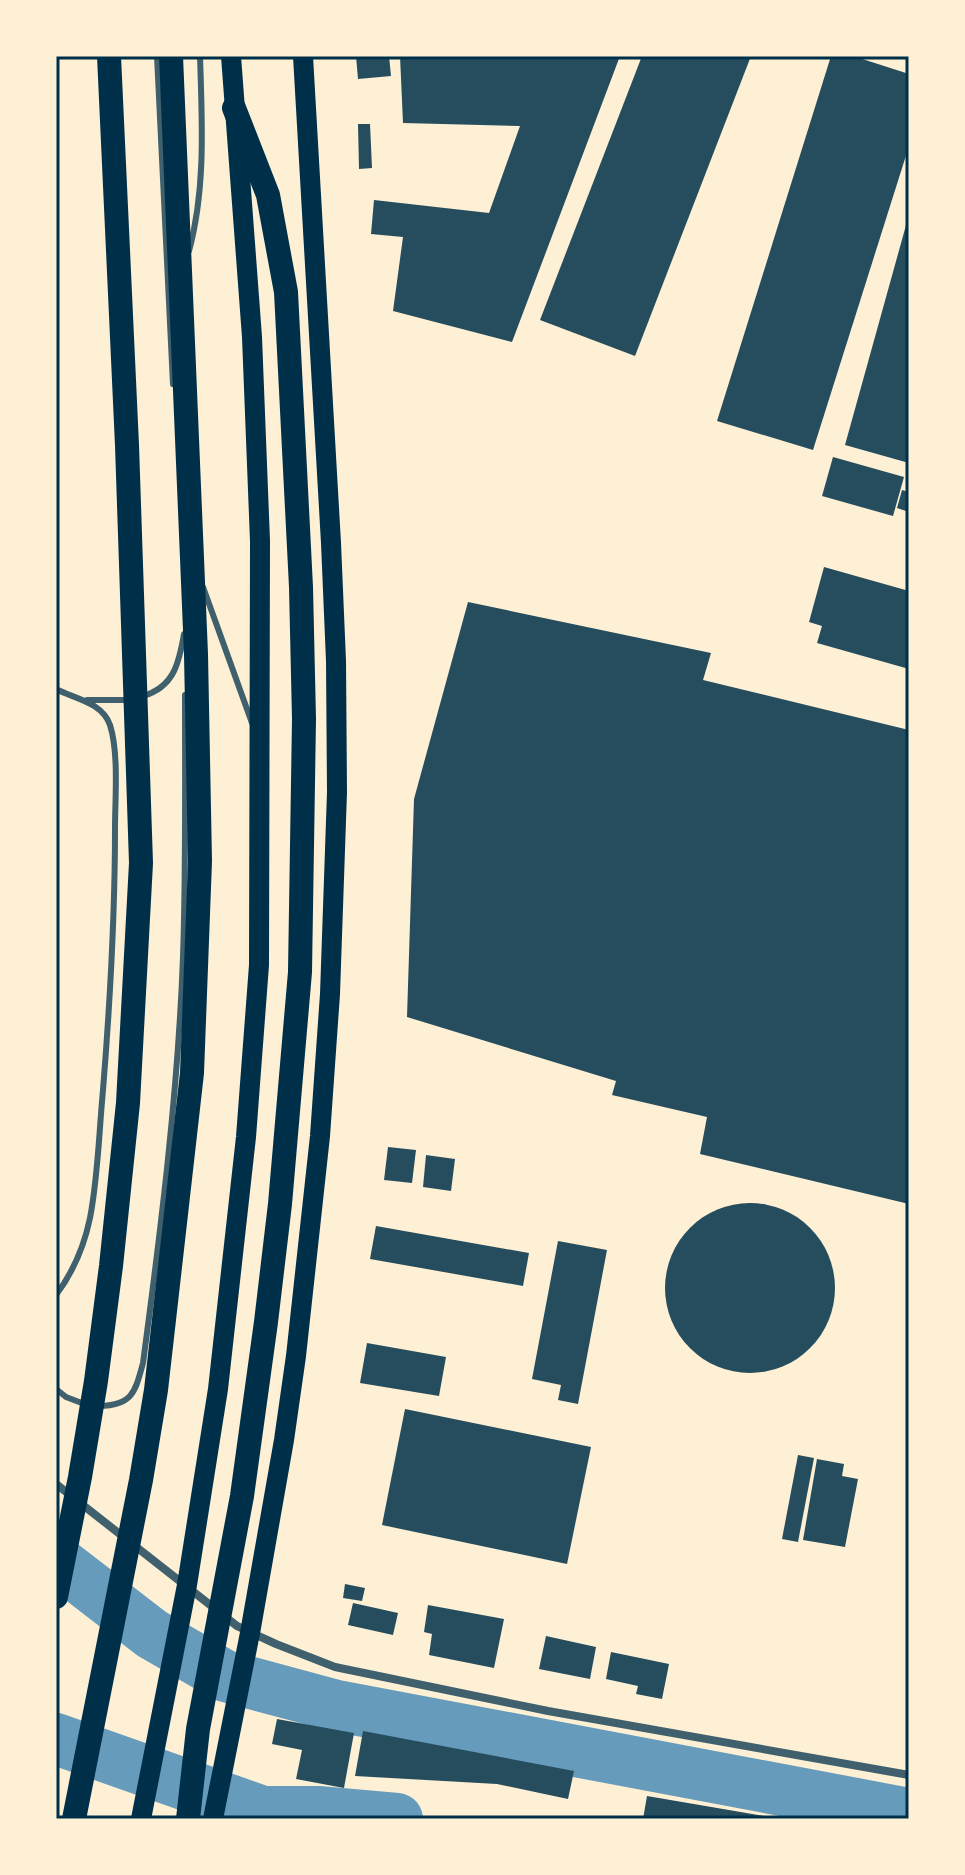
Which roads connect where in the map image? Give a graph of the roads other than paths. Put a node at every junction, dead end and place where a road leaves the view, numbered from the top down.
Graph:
1 (109, 56) edge
2 (157, 56) edge
3 (171, 56) edge
4 (200, 56) edge
5 (231, 56) edge
6 (303, 56) edge
7 (234, 108) junction
8 (169, 309) junction
9 (173, 386) dead end
10 (185, 534) dead end
11 (183, 621) dead end
12 (184, 634) junction
13 (184, 664) dead end
14 (185, 680) dead end
15 (56, 689) edge
16 (84, 700) junction
17 (259, 745) junction
18 (56, 1295) edge
19 (56, 1389) edge
20 (56, 1484) edge
21 (187, 1585) junction
22 (56, 1597) edge
23 (250, 1633) junction
24 (909, 1775) edge
25 (141, 1818) edge
26 (74, 1819) edge
27 (188, 1819) edge
28 (213, 1819) edge

1 - 22 highway
2 - 8 lane
3 - 26 highway
4 - 8 lane
5 - 7 main road
6 - 23 main road
7 - 17 main road
7 - 27 highway
8 - 9 lane
10 - 17 lane
11 - 12 lane
12 - 13 lane
12 - 16 lane
14 - 19 lane
15 - 16 lane
16 - 18 lane
17 - 21 main road
20 - 21 street
21 - 23 street
21 - 25 main road
23 - 24 street
23 - 28 main road

